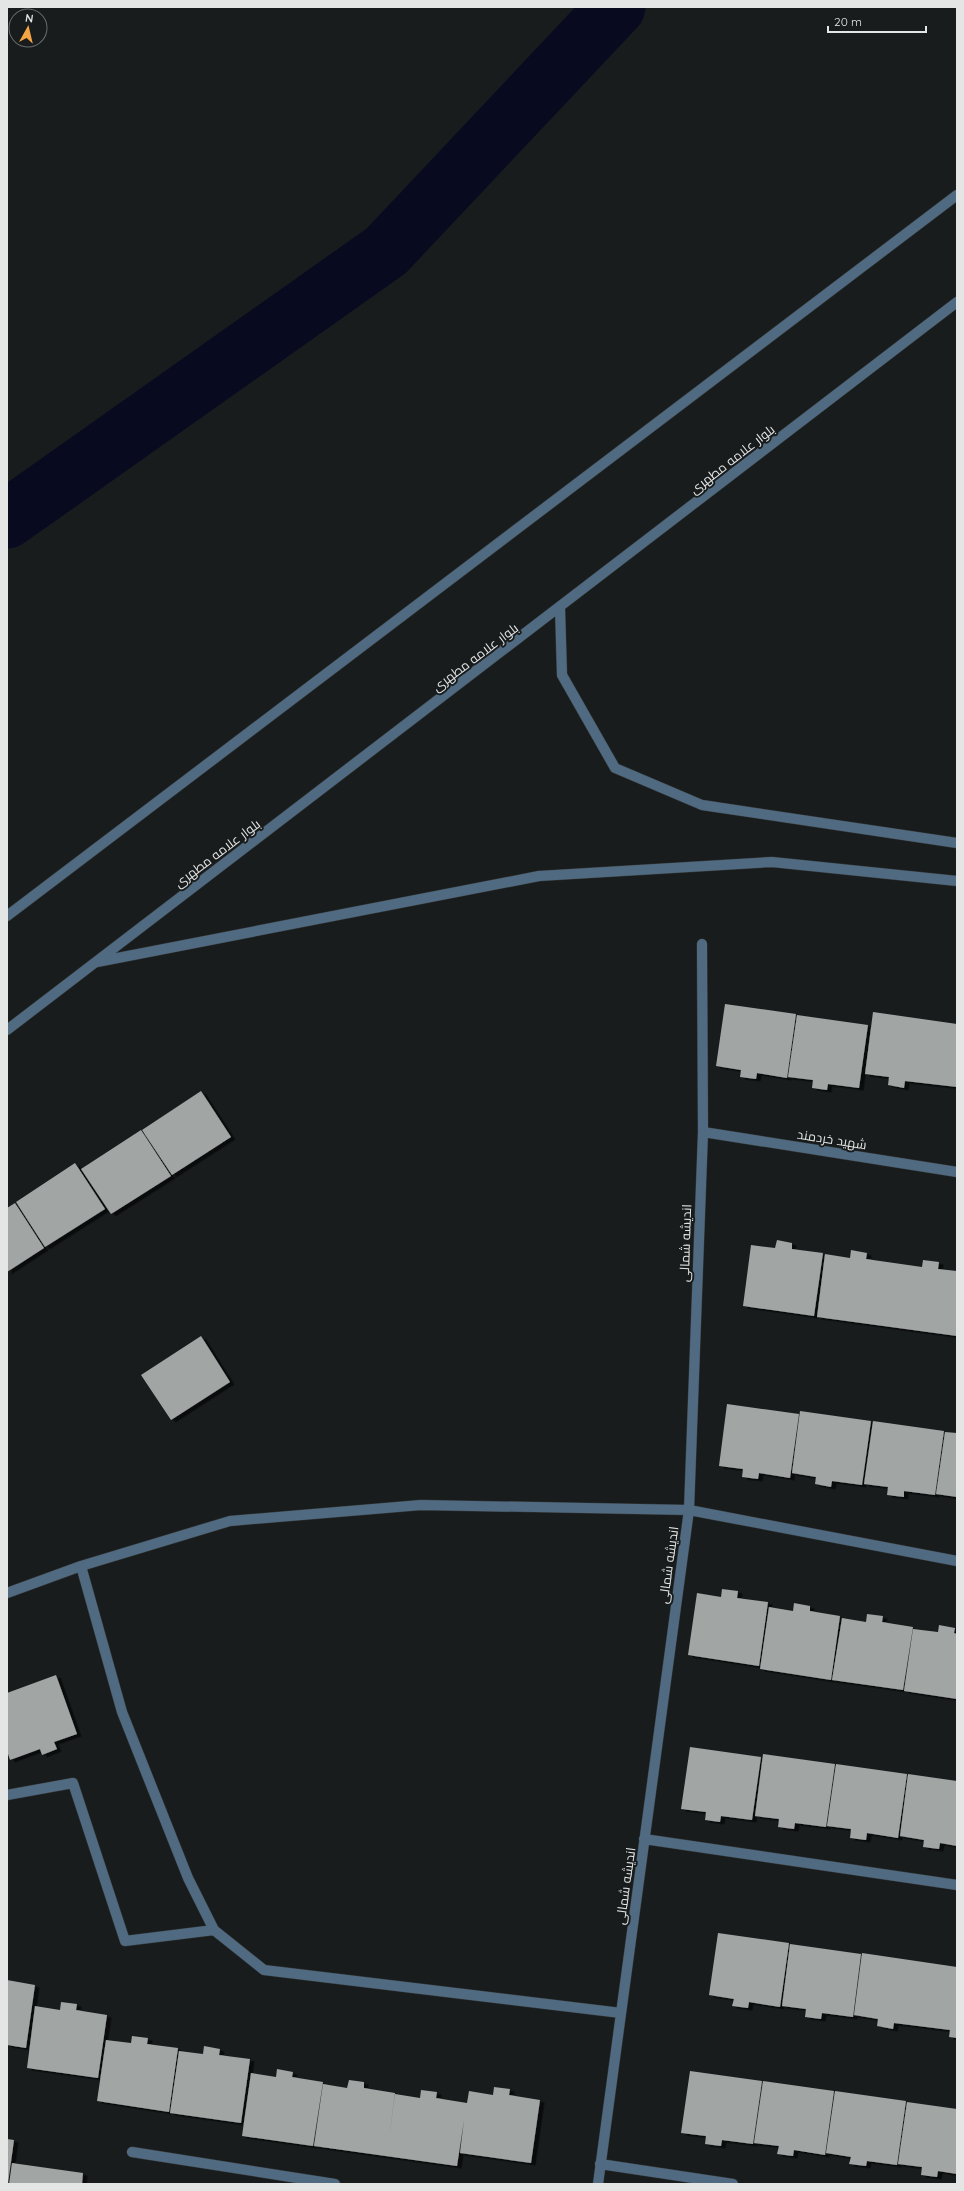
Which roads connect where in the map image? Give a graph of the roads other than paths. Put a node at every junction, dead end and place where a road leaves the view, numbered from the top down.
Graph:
1 (957, 195) edge
2 (957, 302) edge
3 (560, 608) junction
4 (957, 843) edge
5 (957, 881) edge
6 (7, 916) edge
7 (702, 944) dead end
8 (95, 963) junction
9 (7, 1030) edge
10 (703, 1132) junction
11 (957, 1172) edge
12 (689, 1510) junction
13 (957, 1562) edge
14 (81, 1566) junction
15 (7, 1593) edge
16 (7, 1796) edge
17 (644, 1839) junction
18 (957, 1885) edge
19 (214, 1930) junction
20 (621, 2013) junction
21 (132, 2152) dead end
22 (600, 2164) junction
23 (335, 2184) edge
24 (598, 2184) edge
25 (733, 2184) edge

1 - 6 street
2 - 3 street, بلوار علامه مطهری
3 - 4 street
3 - 8 street, بلوار علامه مطهری
5 - 8 street
7 - 10 street, اندیشه شمالی
8 - 9 street, بلوار علامه مطهری
10 - 11 street, شهید خردمند
10 - 12 street, اندیشه شمالی
12 - 13 street
12 - 14 street
12 - 17 street, اندیشه شمالی
14 - 15 street
14 - 19 street
16 - 19 street
17 - 18 street
17 - 20 street, اندیشه شمالی
19 - 20 street
20 - 22 street, اندیشه شمالی
21 - 23 street
22 - 24 street, اندیشه شمالی
22 - 25 street

